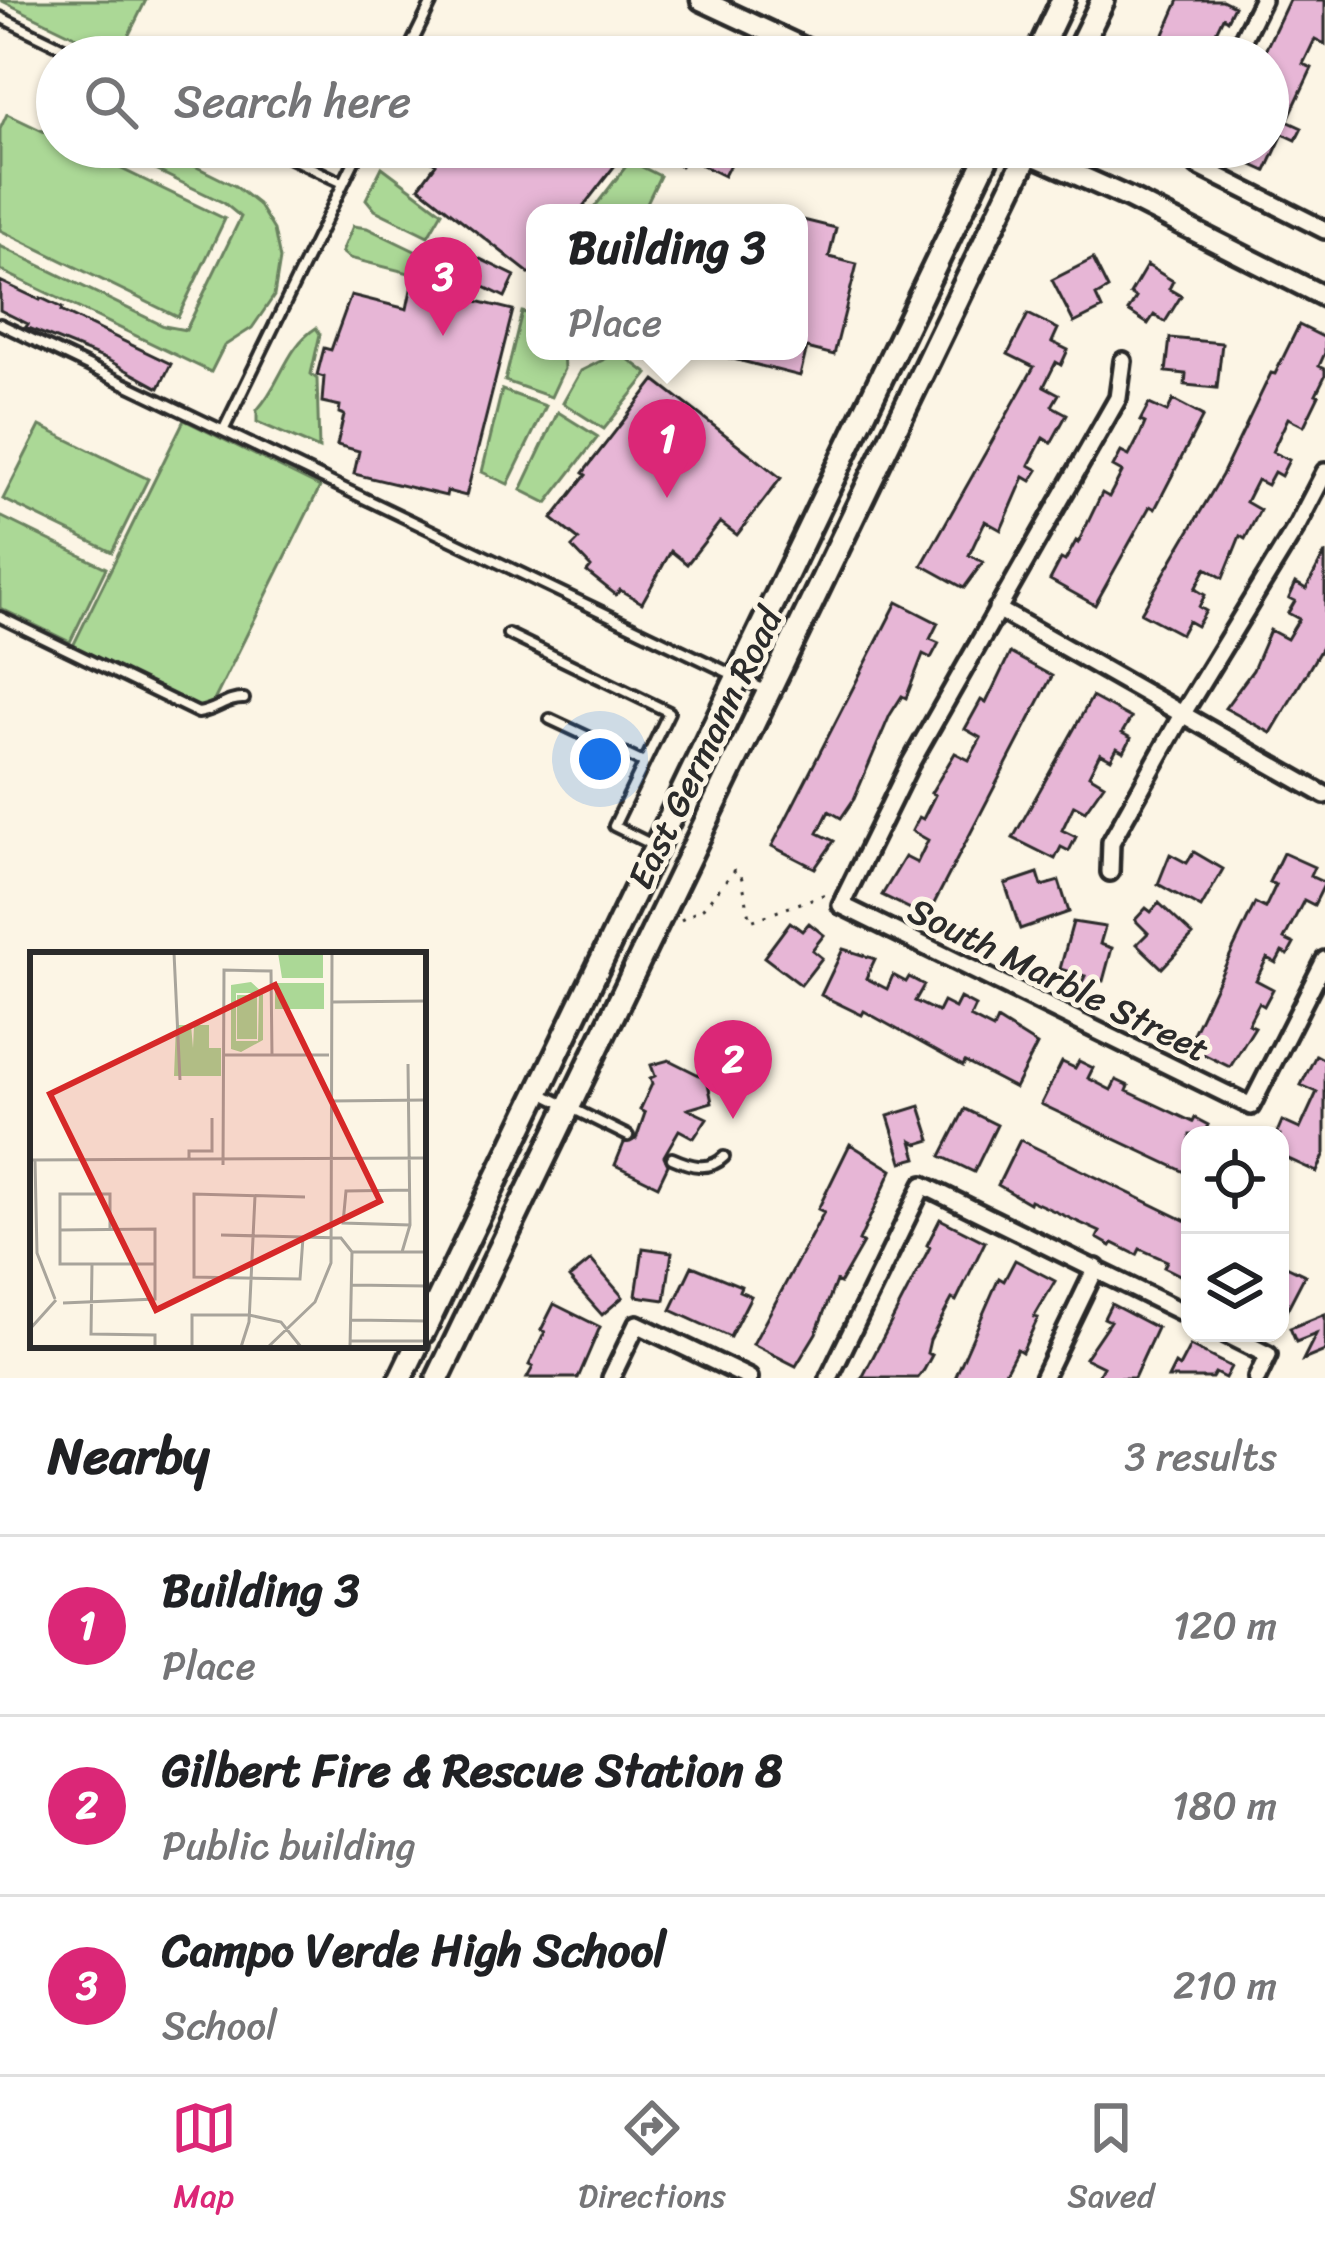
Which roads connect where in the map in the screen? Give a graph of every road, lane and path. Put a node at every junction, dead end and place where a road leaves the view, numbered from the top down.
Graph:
1 (433, 0) edge
2 (1063, 0) edge
3 (1103, 0) edge
4 (1262, 0) edge
5 (706, 1) edge
6 (0, 17) edge
7 (39, 36) edge
8 (415, 36) edge
9 (779, 36) edge
10 (1046, 36) edge
11 (1085, 36) edge
12 (1244, 36) edge
13 (311, 168) edge
14 (350, 168) edge
15 (982, 168) edge
16 (1016, 168) edge
17 (1066, 168) edge
18 (1202, 168) edge
19 (343, 183) junction
20 (1325, 230) edge
21 (1325, 297) edge
22 (0, 324) edge
23 (1124, 362) dead end
24 (224, 429) junction
25 (1325, 474) edge
26 (997, 609) junction
27 (0, 617) edge
28 (508, 634) dead end
29 (737, 677) junction
30 (768, 692) junction
31 (244, 699) dead end
32 (1183, 713) junction
33 (550, 719) dead end
34 (644, 764) junction
35 (1325, 795) edge
36 (655, 846) junction
37 (1110, 872) dead end
38 (842, 905) junction
39 (662, 910) junction
40 (1325, 960) edge
41 (538, 1092) junction
42 (568, 1106) junction
43 (628, 1136) dead end
44 (724, 1157) dead end
45 (672, 1158) dead end
46 (1096, 1268) junction
47 (1181, 1311) edge
48 (426, 1326) edge
49 (1242, 1342) edge
50 (416, 1348) edge
51 (401, 1378) edge
52 (438, 1378) edge
53 (611, 1378) edge
54 (749, 1378) edge
55 (829, 1378) edge
56 (1043, 1378) edge
57 (1257, 1378) edge

1 - 8 lane
2 - 10 main road
3 - 11 main road
4 - 12 street
5 - 9 street
6 - 7 lane
13 - 19 lane
14 - 19 lane
15 - 29 main road, East Germann Road
16 - 30 main road, East Germann Road
17 - 21 street
18 - 20 street
19 - 24 lane
22 - 24 lane
23 - 26 street
24 - 29 lane
25 - 32 street
26 - 32 street
26 - 38 street
27 - 31 lane
28 - 34 lane
29 - 30 lane
29 - 36 main road, East Germann Road
30 - 39 main road, East Germann Road
32 - 35 street
32 - 37 street
33 - 34 lane
34 - 36 lane
36 - 41 main road, East Germann Road
38 - 39 path
38 - 40 street, South Marble Street
39 - 42 main road, East Germann Road
41 - 42 lane
41 - 48 main road, East Germann Road
42 - 43 lane
42 - 52 main road, East Germann Road
44 - 45 lane
46 - 47 street
46 - 55 street
46 - 56 street
49 - 57 street
50 - 51 main road
53 - 54 street

